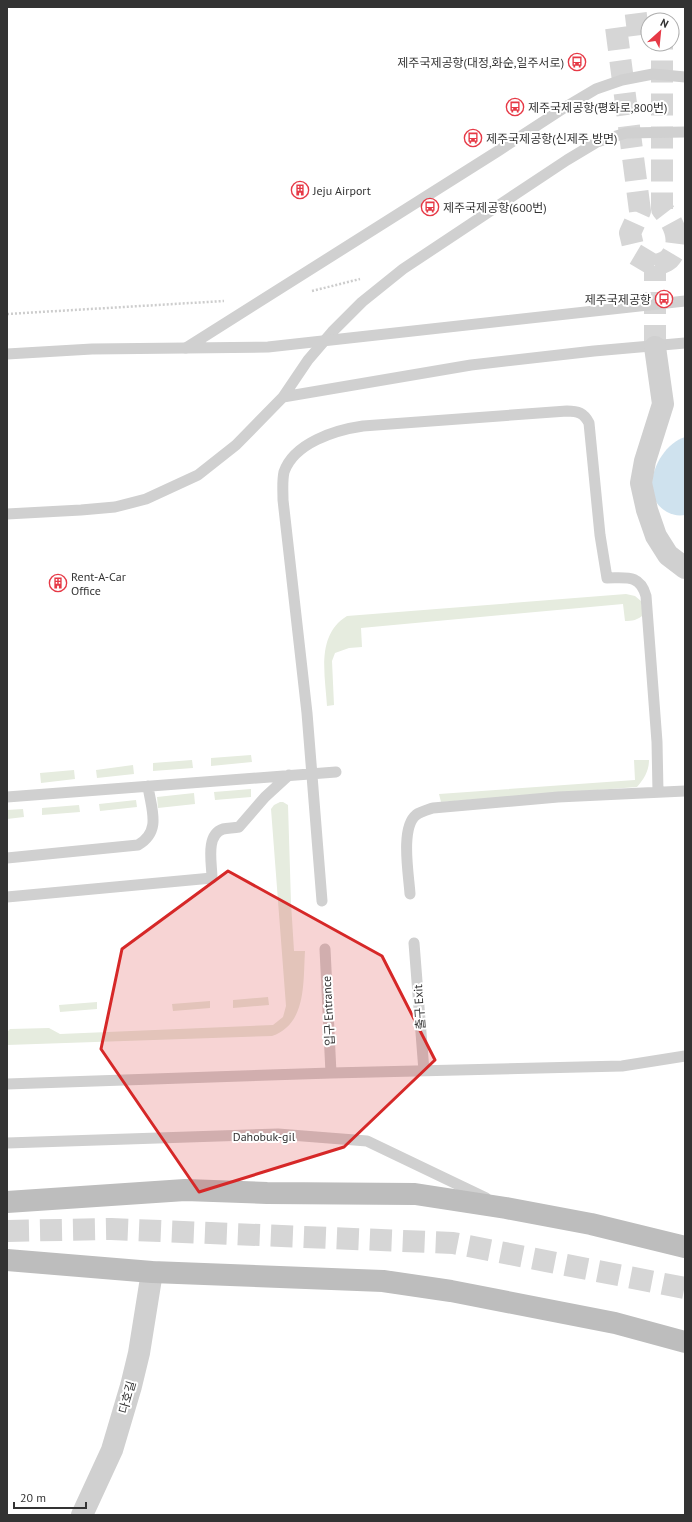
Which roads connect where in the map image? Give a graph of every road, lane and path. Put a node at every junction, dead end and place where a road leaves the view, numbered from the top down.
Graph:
1 (685, 77) edge
2 (685, 132) edge
3 (365, 278) dead end
4 (305, 293) dead end
5 (230, 301) dead end
6 (685, 302) edge
7 (7, 314) edge
8 (685, 343) edge
9 (655, 347) junction
10 (186, 348) junction
11 (7, 354) edge
12 (283, 397) junction
13 (7, 514) edge
14 (685, 568) edge
15 (336, 772) dead end
16 (312, 773) junction
17 (289, 775) junction
18 (148, 786) junction
19 (685, 791) edge
20 (658, 792) junction
21 (7, 797) edge
22 (7, 858) edge
23 (410, 894) dead end
24 (7, 897) edge
25 (322, 901) dead end
26 (414, 943) dead end
27 (325, 949) dead end
28 (685, 1056) edge
29 (424, 1071) junction
30 (331, 1073) junction
31 (7, 1084) edge
32 (7, 1143) edge
33 (7, 1202) edge
34 (506, 1208) junction
35 (685, 1247) edge
36 (7, 1260) edge
37 (152, 1272) junction
38 (685, 1342) edge
39 (82, 1515) edge

1 - 10 lane, bridge
2 - 12 lane
3 - 4 path
5 - 7 path
6 - 10 lane, bridge
8 - 9 lane
9 - 12 lane
9 - 14 street
10 - 11 lane
12 - 13 lane
15 - 16 lane
16 - 17 lane
16 - 20 lane
16 - 25 lane
17 - 18 lane
17 - 24 lane
18 - 21 lane
18 - 22 lane
19 - 20 lane
20 - 23 lane
26 - 29 lane, 출구 Exit
27 - 30 lane, 입구 Entrance
28 - 29 lane
29 - 30 lane
30 - 31 lane
32 - 34 lane, Dahobuk-gil
33 - 34 street
34 - 35 street
36 - 37 street
37 - 38 street
37 - 39 street, 다호길

